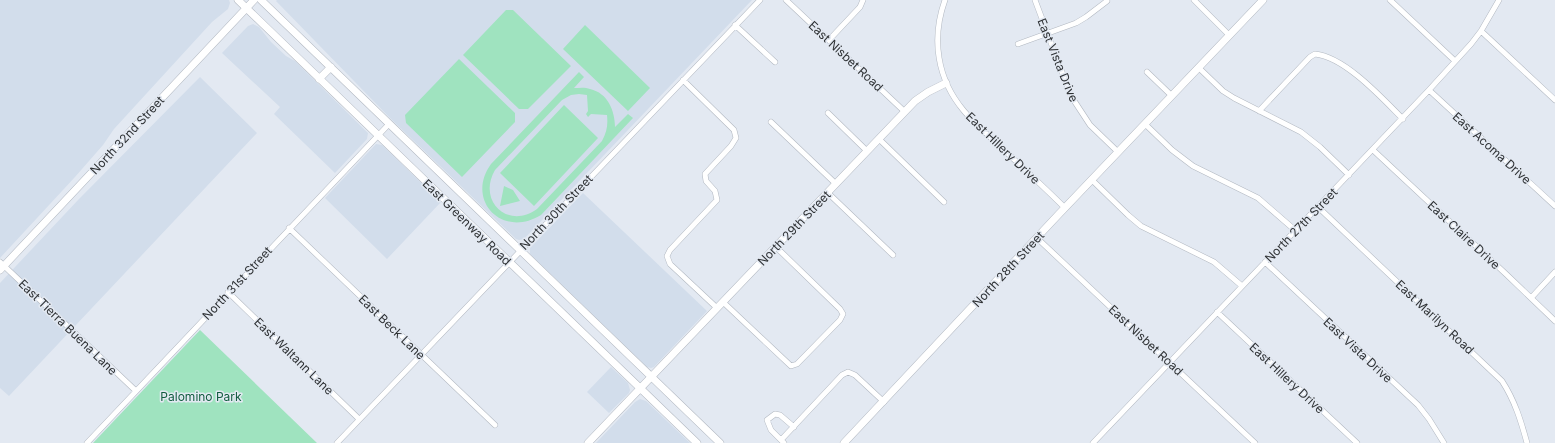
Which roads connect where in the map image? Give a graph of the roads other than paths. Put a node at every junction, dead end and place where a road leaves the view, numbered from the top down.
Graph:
1 (238, 0) edge
2 (254, 0) edge
3 (261, 0) edge
4 (760, 0) edge
5 (786, 0) edge
6 (863, 0) edge
7 (945, 0) edge
8 (1035, 0) edge
9 (1194, 0) edge
10 (1263, 0) edge
11 (1390, 0) edge
12 (1499, 0) edge
13 (1107, 1) dead end
14 (246, 8) junction
15 (735, 25) junction
16 (1481, 31) junction
17 (1047, 33) junction
18 (1229, 35) junction
19 (829, 40) junction
20 (1018, 44) dead end
21 (1455, 61) junction
22 (775, 62) dead end
23 (331, 67) junction
24 (1199, 68) junction
25 (1147, 72) dead end
26 (319, 79) junction
27 (683, 80) junction
28 (946, 83) junction
29 (1429, 90) junction
30 (1555, 91) edge
31 (1172, 96) junction
32 (1553, 98) edge
33 (1259, 111) junction
34 (905, 112) junction
35 (828, 113) dead end
36 (1403, 119) junction
37 (771, 122) dead end
38 (389, 124) junction
39 (1145, 124) junction
40 (378, 135) junction
41 (879, 139) junction
42 (1373, 150) junction
43 (867, 151) junction
44 (1118, 152) junction
45 (1349, 175) junction
46 (1092, 180) junction
47 (836, 184) junction
48 (828, 192) junction
49 (944, 202) dead end
50 (1555, 206) edge
51 (1318, 207) junction
52 (1065, 208) junction
53 (289, 228) junction
54 (1296, 231) junction
55 (1037, 238) junction
56 (776, 247) junction
57 (519, 251) junction
58 (893, 255) dead end
59 (509, 262) junction
60 (1265, 262) junction
61 (1, 266) edge
62 (1555, 272) edge
63 (1242, 286) junction
64 (228, 292) junction
65 (1531, 298) junction
66 (723, 302) junction
67 (717, 308) junction
68 (1218, 312) junction
69 (1555, 321) edge
70 (420, 354) junction
71 (1170, 363) junction
72 (652, 377) junction
73 (641, 389) junction
74 (136, 391) junction
75 (884, 402) junction
76 (359, 419) junction
77 (496, 426) dead end
78 (794, 427) junction
79 (783, 442) edge
80 (87, 443) edge
81 (338, 443) edge
82 (588, 443) edge
83 (697, 443) edge
84 (720, 443) edge
85 (844, 443) edge
86 (1093, 443) edge
87 (1255, 443) edge
88 (1357, 443) edge
89 (1444, 443) edge
90 (1527, 443) edge

1 - 14 main road, East Greenway Road
2 - 14 main road, North 32nd Street
3 - 23 main road, East Greenway Road
4 - 15 street, North 30th Street
5 - 19 street, East Nisbet Road
6 - 19 street
7 - 28 street
8 - 17 street, East Vista Drive
9 - 18 street
10 - 18 main road, North 28th Street
11 - 21 street
12 - 16 street, North 27th Street
13 - 17 street
14 - 26 main road, East Greenway Road
14 - 61 main road, North 32nd Street
15 - 22 street
15 - 27 street, North 30th Street
16 - 21 street, North 27th Street
16 - 32 street
17 - 20 street
17 - 44 street, East Vista Drive
18 - 24 main road, North 28th Street
19 - 34 street, East Nisbet Road
21 - 29 street, North 27th Street
23 - 26 main road
23 - 38 main road, East Greenway Road
24 - 31 main road, North 28th Street
24 - 33 street
25 - 31 street
26 - 40 main road, East Greenway Road
27 - 57 street, North 30th Street
27 - 67 street
28 - 34 main road, North 29th Street
28 - 52 street, East Hillery Drive
29 - 36 street, North 27th Street
29 - 50 street, East Acoma Drive
30 - 32 street
31 - 39 main road, North 28th Street
33 - 36 street
33 - 45 street
34 - 41 main road, North 29th Street
35 - 43 street
36 - 42 street, North 27th Street
37 - 47 street
38 - 40 street, North 31st Street
38 - 57 main road, East Greenway Road
39 - 44 main road, North 28th Street
39 - 54 street
40 - 53 street, North 31st Street
40 - 59 main road, East Greenway Road
41 - 43 main road, North 29th Street
41 - 49 street
42 - 45 street, North 27th Street
42 - 65 street, East Claire Drive
43 - 47 main road, North 29th Street
44 - 46 main road, North 28th Street
45 - 51 street, North 27th Street
46 - 52 main road, North 28th Street
46 - 63 street
47 - 48 main road, North 29th Street
48 - 56 main road, North 29th Street
48 - 58 street
51 - 54 street, North 27th Street
51 - 90 street, East Marilyn Road
52 - 55 main road, North 28th Street
53 - 64 street, North 31st Street
53 - 70 street, East Beck Lane
54 - 60 street, North 27th Street
55 - 71 street, East Nisbet Road
55 - 75 main road, North 28th Street
56 - 66 main road, North 29th Street
56 - 66 street
57 - 59 street, North 30th Street
57 - 72 main road, East Greenway Road
59 - 70 street, North 30th Street
59 - 73 main road, East Greenway Road
60 - 63 street, North 27th Street
60 - 89 street, East Vista Drive
61 - 74 street, East Tierra Buena Lane
62 - 65 street
63 - 68 street, North 27th Street
64 - 74 street, North 31st Street
64 - 76 street, East Waltann Lane
65 - 69 street, East Claire Drive
66 - 67 main road, North 29th Street
67 - 72 main road, North 29th Street
68 - 71 street, North 27th Street
68 - 88 street, East Hillery Drive
70 - 76 street, North 30th Street
70 - 77 street, East Beck Lane
71 - 86 street, North 27th Street
71 - 87 street, East Nisbet Road
72 - 73 main road, North 29th Street
72 - 84 main road, East Greenway Road
73 - 82 main road, North 29th Street
73 - 83 main road, East Greenway Road
74 - 80 street, North 31st Street
75 - 78 street
75 - 85 main road, North 28th Street
76 - 81 street, North 30th Street
78 - 79 street
78 - 79 street

